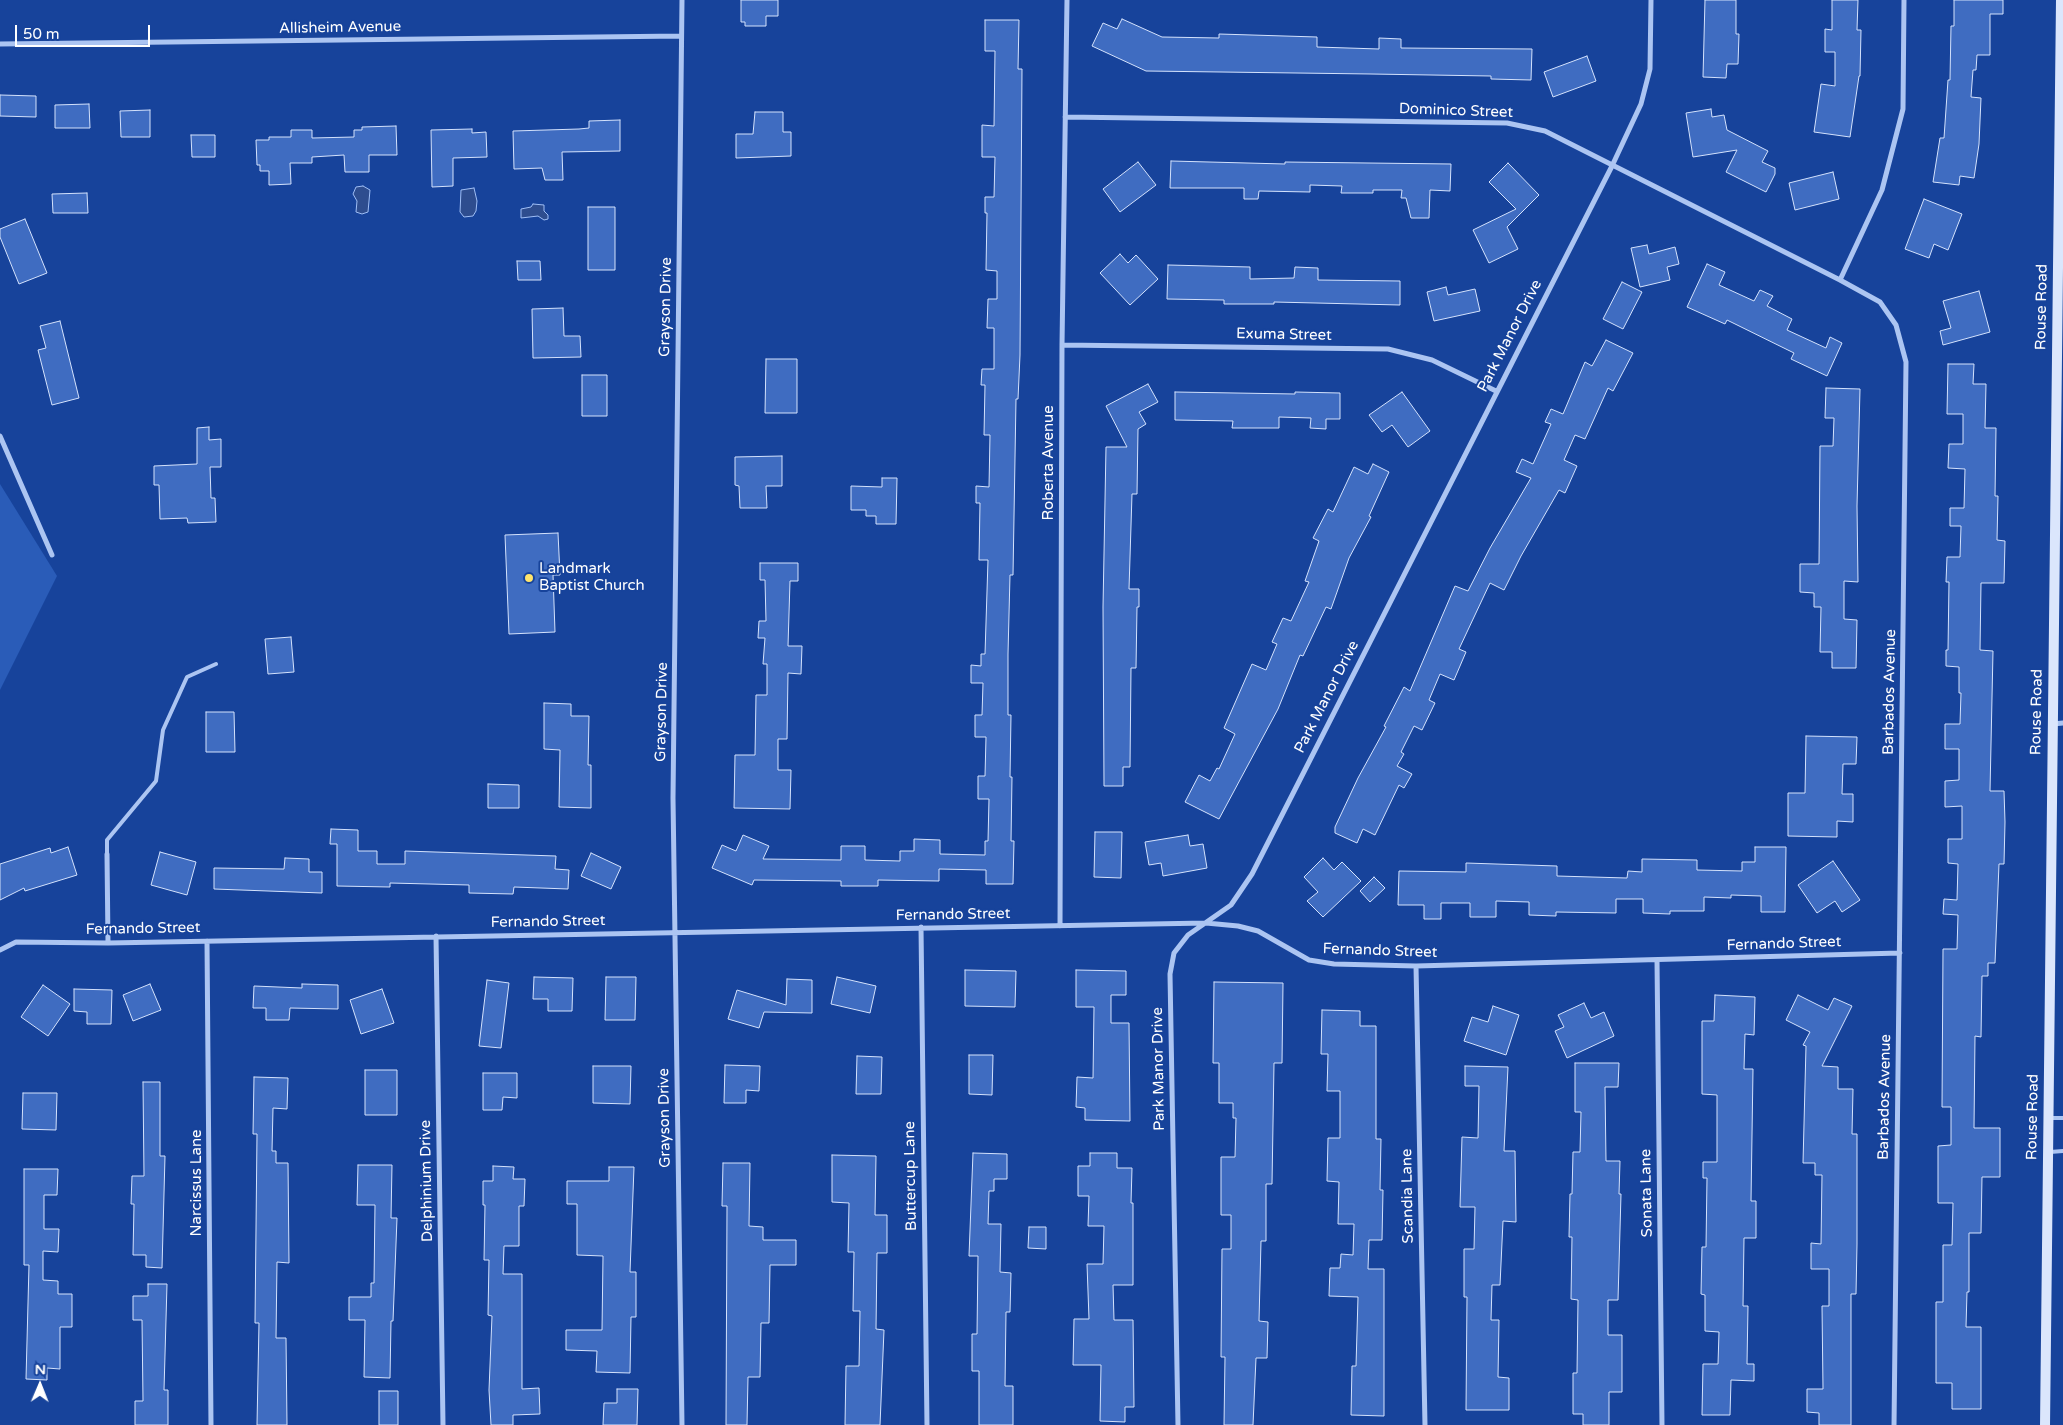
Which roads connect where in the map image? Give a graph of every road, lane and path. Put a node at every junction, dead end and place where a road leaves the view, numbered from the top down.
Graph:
1 (682, 0) edge
2 (1067, 0) edge
3 (1651, 0) edge
4 (1904, 0) edge
5 (2061, 0) edge
6 (681, 36) junction
7 (0, 44) edge
8 (1065, 117) junction
9 (1612, 166) junction
10 (1840, 280) junction
11 (1062, 345) junction
12 (1496, 391) junction
13 (0, 436) edge
14 (52, 555) dead end
15 (216, 664) dead end
16 (2058, 724) edge
17 (107, 854) joint
18 (1206, 923) junction
19 (1060, 926) junction
20 (921, 927) junction
21 (675, 933) junction
22 (436, 936) junction
23 (207, 941) junction
24 (108, 943) junction
25 (0, 950) edge
26 (1900, 953) junction
27 (1657, 960) junction
28 (1416, 966) junction
29 (2048, 1118) junction
30 (2063, 1118) edge
31 (2063, 1151) edge
32 (2048, 1152) junction
33 (211, 1425) edge
34 (443, 1425) edge
35 (682, 1425) edge
36 (928, 1425) edge
37 (1178, 1425) edge
38 (1425, 1425) edge
39 (1662, 1425) edge
40 (1894, 1425) edge
41 (2045, 1425) edge

1 - 6 street, Grayson Drive
2 - 8 street, Roberta Avenue
3 - 9 street, Park Manor Drive
4 - 10 street
5 - 16 street, Rouse Road
6 - 7 street, Allisheim Avenue
6 - 21 street, Grayson Drive
8 - 9 street, Dominico Street
8 - 11 street, Roberta Avenue
9 - 10 street, Dominico Street
9 - 12 street, Park Manor Drive
10 - 26 street, Barbados Avenue
11 - 12 street, Exuma Street
11 - 19 street, Roberta Avenue
12 - 18 street, Park Manor Drive
13 - 14 street
15 - 17 lane
16 - 29 street, Rouse Road
17 - 24 street
18 - 19 street, Fernando Street
18 - 28 street, Fernando Street
18 - 37 street, Park Manor Drive
19 - 20 street, Fernando Street
20 - 21 street, Fernando Street
20 - 36 street, Buttercup Lane
21 - 22 street, Fernando Street
21 - 35 street, Grayson Drive
22 - 23 street, Fernando Street
22 - 34 street, Delphinium Drive
23 - 24 street, Fernando Street
23 - 33 street, Narcissus Lane
24 - 25 street, Fernando Street
26 - 27 street, Fernando Street
26 - 40 street, Barbados Avenue
27 - 28 street, Fernando Street
27 - 39 street, Sonata Lane
28 - 38 street, Scandia Lane
29 - 30 lane
29 - 32 street, Rouse Road
31 - 32 lane
32 - 41 street, Rouse Road

